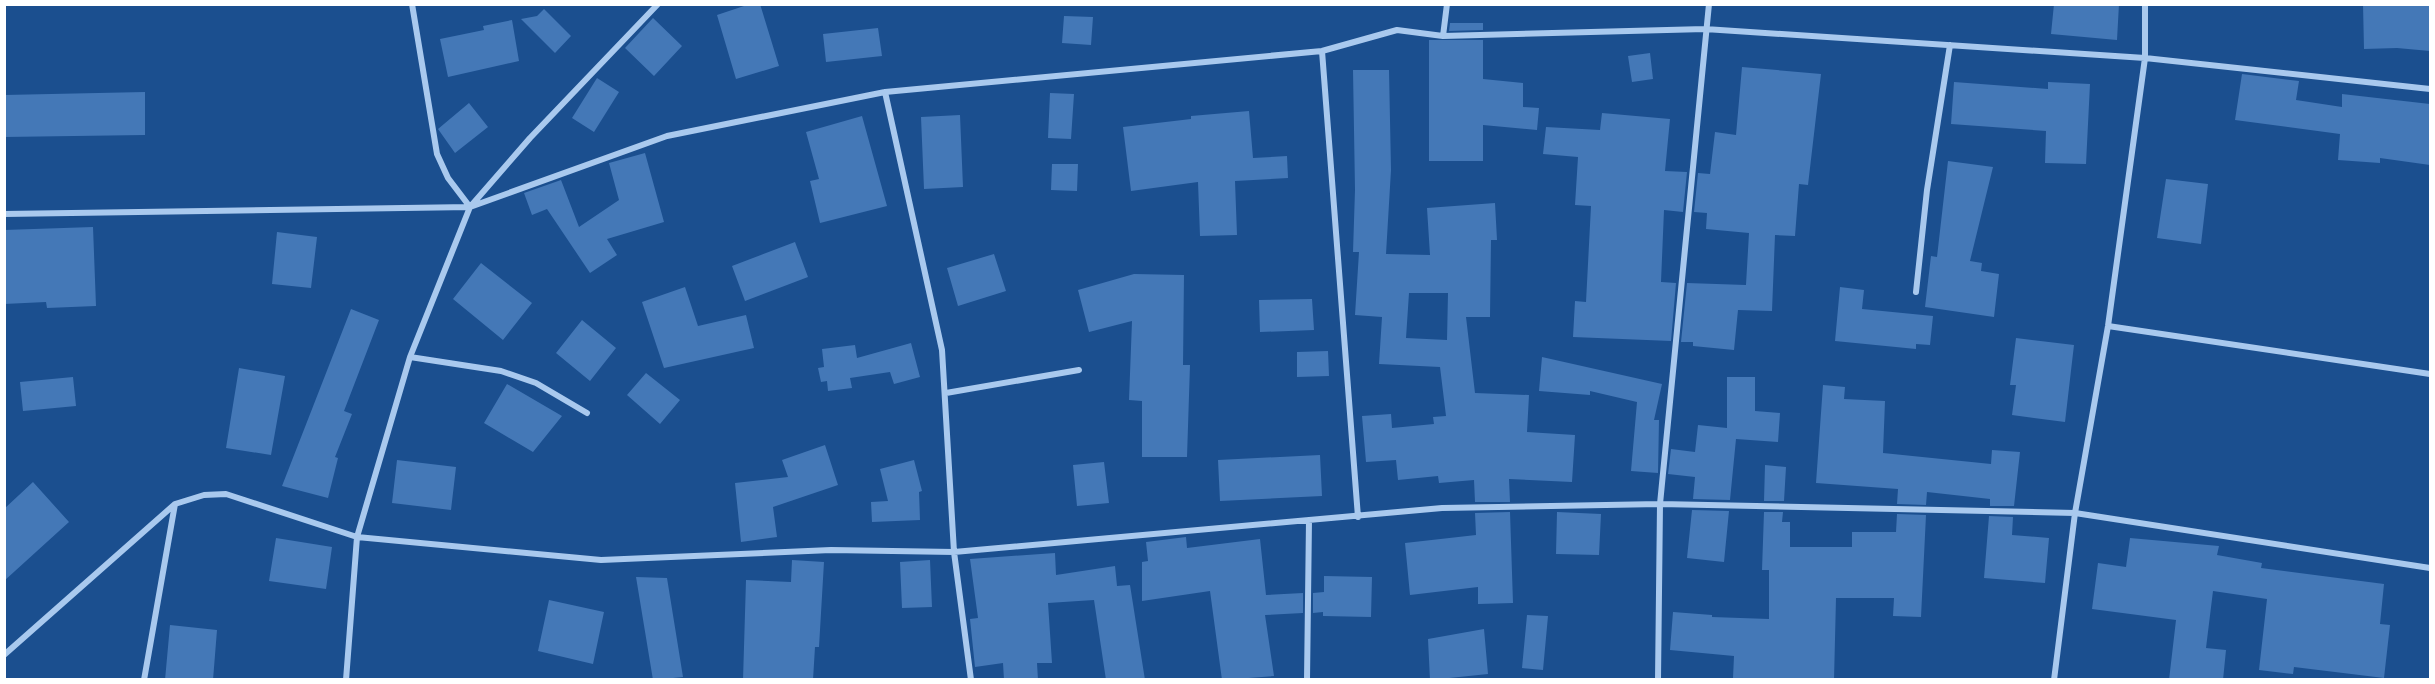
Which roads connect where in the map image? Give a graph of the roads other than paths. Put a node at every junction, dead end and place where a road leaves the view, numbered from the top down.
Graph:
1 (412, 4) edge
2 (658, 4) edge
3 (1447, 4) edge
4 (1709, 4) edge
5 (2145, 4) edge
6 (1706, 29) junction
7 (1443, 36) junction
8 (1950, 45) junction
9 (1322, 51) junction
10 (2145, 58) junction
11 (2430, 89) edge
12 (885, 92) junction
13 (470, 207) junction
14 (4, 214) edge
15 (1916, 292) dead end
16 (2108, 326) junction
17 (410, 357) junction
18 (1079, 370) dead end
19 (2430, 374) edge
20 (946, 393) junction
21 (587, 413) dead end
22 (175, 504) junction
23 (1660, 504) junction
24 (2075, 513) junction
25 (1358, 517) junction
26 (1309, 520) junction
27 (357, 537) junction
28 (954, 552) junction
29 (2430, 568) edge
30 (4, 655) edge
31 (144, 680) edge
32 (346, 680) edge
33 (971, 680) edge
34 (1307, 680) edge
35 (1658, 680) edge
36 (2054, 680) edge

1 - 13 street
2 - 13 street
3 - 7 street
4 - 6 street
5 - 10 street
6 - 7 street
6 - 8 street
6 - 23 street
7 - 9 street
8 - 10 street
8 - 15 street
9 - 12 street
9 - 25 street
10 - 11 street
10 - 16 street
12 - 13 street
12 - 20 street
13 - 14 street
13 - 17 street
16 - 19 street
16 - 24 street
17 - 21 street
17 - 27 street
18 - 20 street
20 - 28 street
22 - 27 street
22 - 30 street
22 - 31 street
23 - 24 street
23 - 25 street
23 - 35 street
24 - 29 street
24 - 36 street
25 - 26 street
26 - 28 street
26 - 34 street
27 - 28 street
27 - 32 street
28 - 33 street

